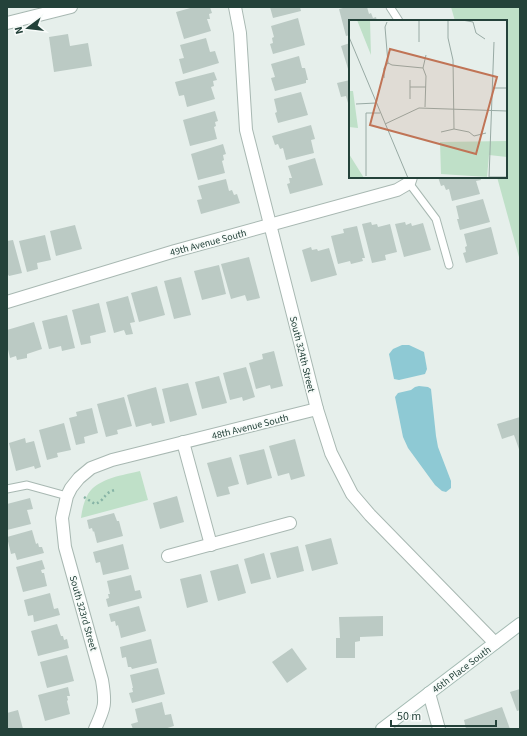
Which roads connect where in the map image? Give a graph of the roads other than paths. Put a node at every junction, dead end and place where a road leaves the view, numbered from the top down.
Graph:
1 (71, 7) edge
2 (235, 7) edge
3 (390, 7) edge
4 (398, 20) edge
5 (7, 23) edge
6 (410, 180) edge
7 (270, 225) junction
8 (449, 265) dead end
9 (7, 302) edge
10 (317, 409) junction
11 (183, 442) junction
12 (7, 489) edge
13 (67, 496) junction
14 (290, 523) dead end
15 (211, 545) junction
16 (168, 556) dead end
17 (520, 624) edge
18 (495, 643) junction
19 (429, 693) junction
20 (95, 729) edge
21 (382, 729) edge
22 (439, 729) edge

1 - 5 street
2 - 7 street, South 324th Street
3 - 4 lane
6 - 7 street, 49th Avenue South
6 - 8 lane
7 - 9 street, 49th Avenue South
7 - 10 street, South 324th Street
10 - 11 street, 48th Avenue South
10 - 18 street, South 324th Street
11 - 13 street, 48th Avenue South
11 - 15 street
12 - 13 lane
13 - 20 street, South 323rd Street
14 - 15 street
15 - 16 street
17 - 18 street, 46th Place South
18 - 19 street, 46th Place South
19 - 21 street, 46th Place South
19 - 22 street

